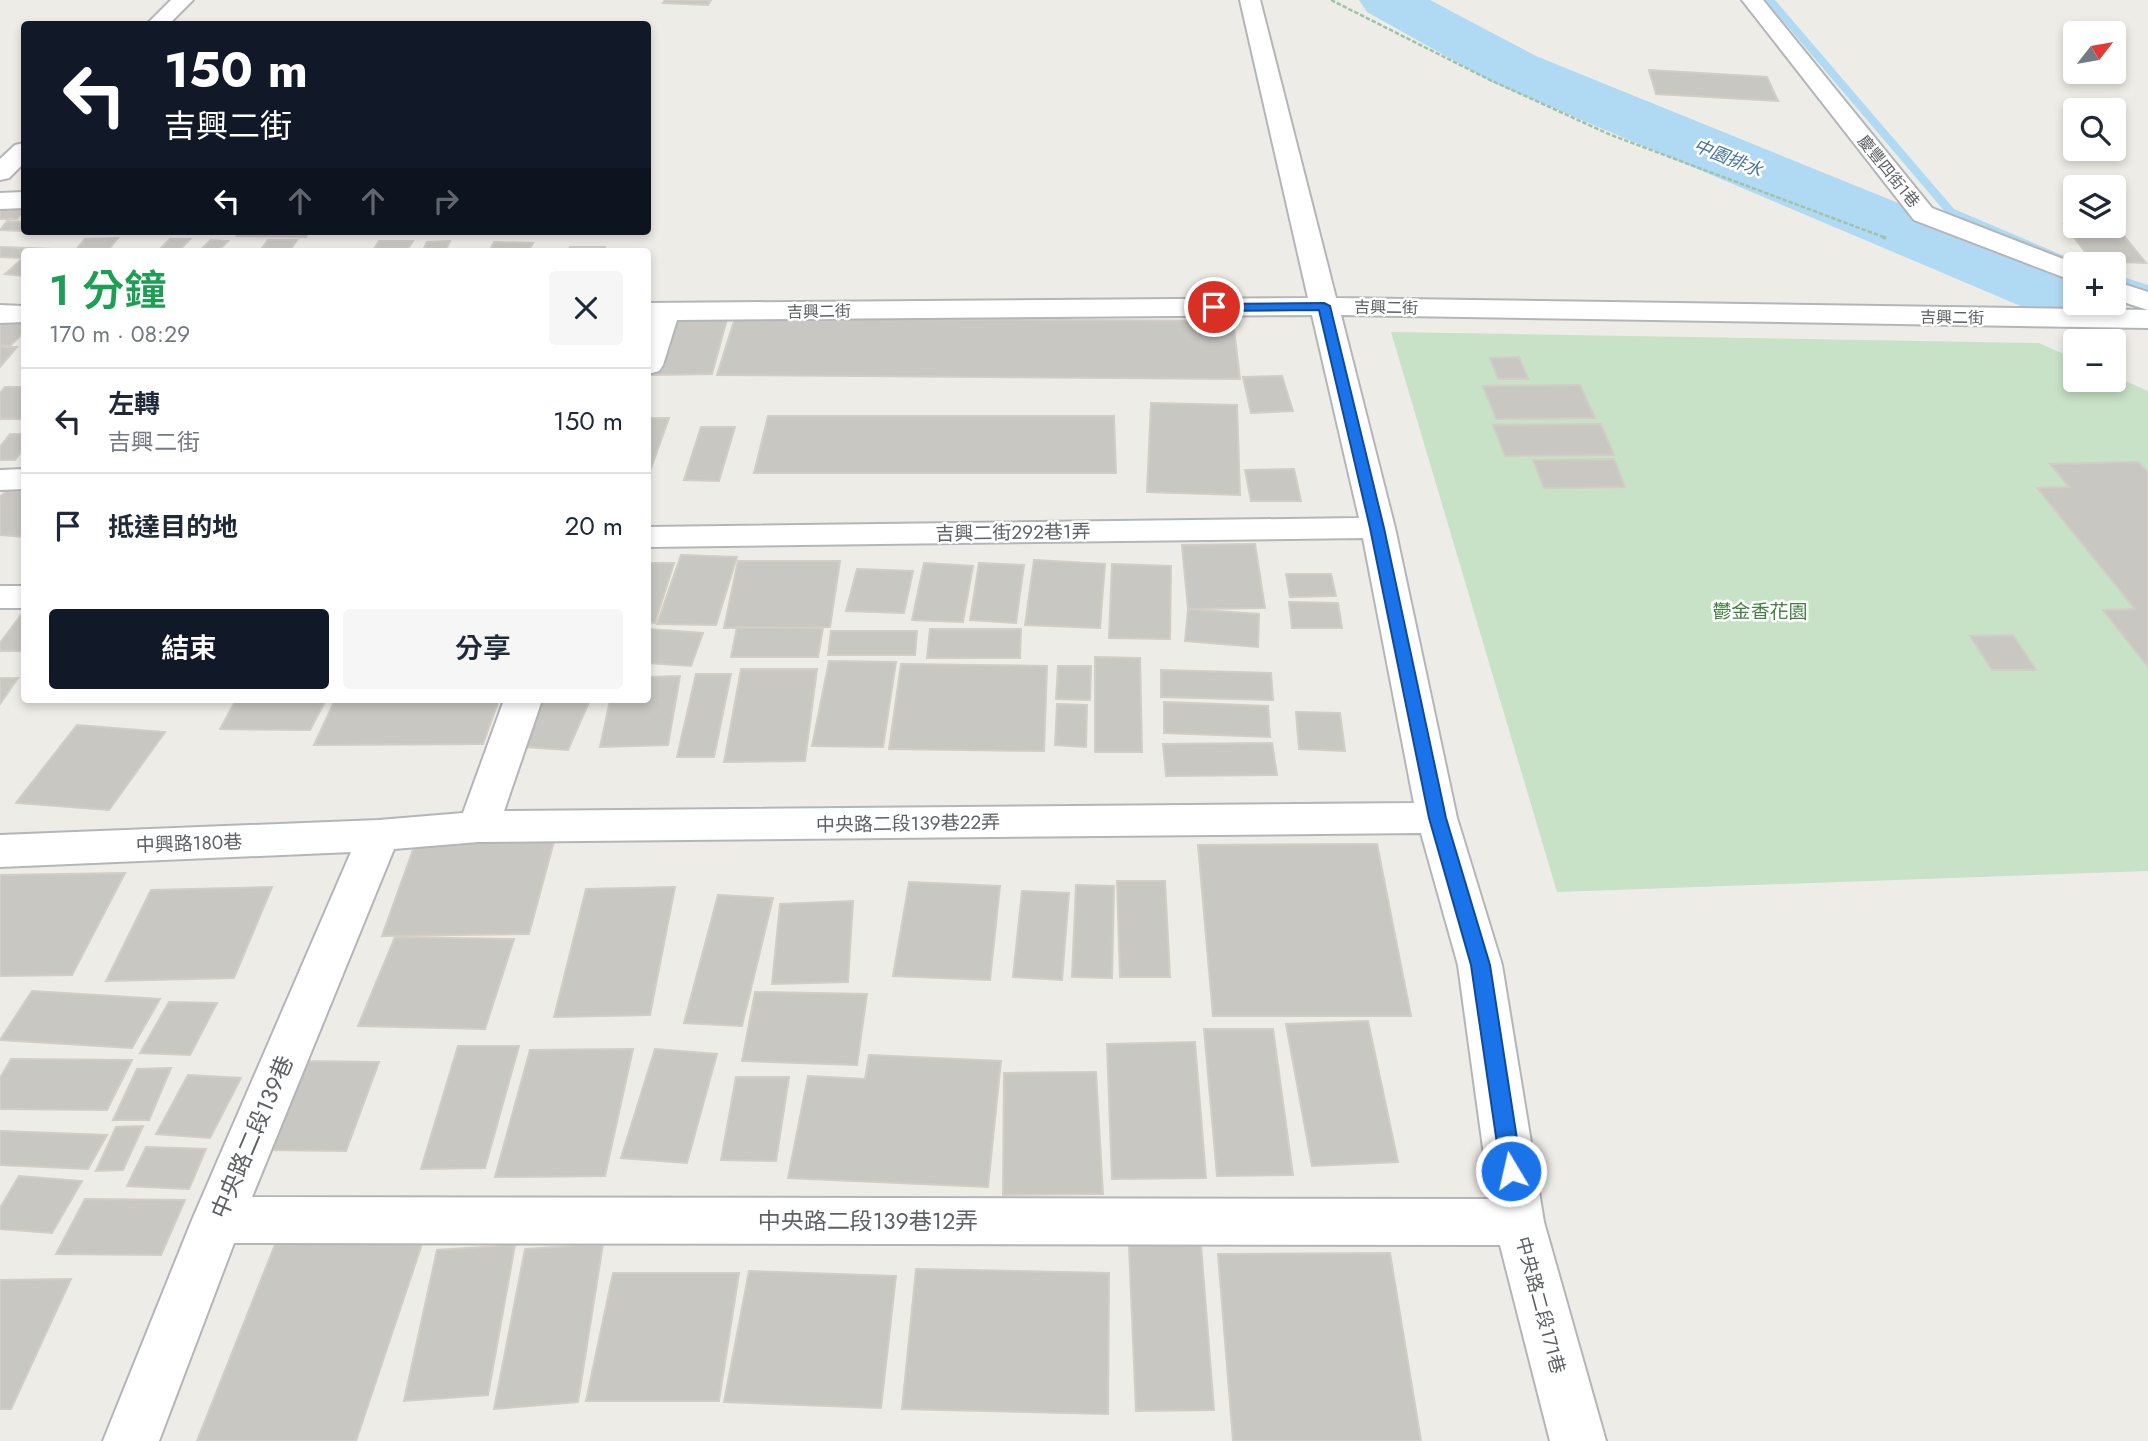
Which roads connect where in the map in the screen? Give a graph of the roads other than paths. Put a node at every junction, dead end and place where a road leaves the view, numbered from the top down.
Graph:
1 (183, 0) edge
2 (1250, 0) edge
3 (1752, 0) edge
4 (160, 21) edge
5 (21, 153) edge
6 (0, 173) edge
7 (21, 200) edge
8 (0, 201) edge
9 (2063, 269) edge
10 (2126, 294) edge
11 (2148, 302) edge
12 (1324, 306) junction
13 (657, 312) edge
14 (0, 314) edge
15 (21, 314) edge
16 (2148, 319) edge
17 (651, 347) edge
18 (0, 480) edge
19 (21, 480) edge
20 (1377, 528) junction
21 (651, 537) edge
22 (0, 597) edge
23 (21, 597) edge
24 (522, 703) edge
25 (1437, 818) junction
26 (478, 827) junction
27 (379, 835) junction
28 (0, 850) edge
29 (217, 1220) junction
30 (1519, 1222) junction
31 (131, 1441) edge
32 (1578, 1441) edge

1 - 4 street
2 - 12 street, 中央路二段171巷
3 - 9 street, 慶豐四街1巷
5 - 6 street
7 - 8 street
10 - 11 street
12 - 13 street, 吉興二街
12 - 16 street, 吉興二街
12 - 20 street, 中央路二段171巷
13 - 17 street
14 - 15 street
18 - 19 street
20 - 21 street, 吉興二街292巷1弄
20 - 25 street, 中央路二段171巷
22 - 23 street
24 - 26 street
25 - 26 street, 中央路二段139巷22弄
25 - 30 street, 中央路二段171巷
26 - 27 street, 中央路二段139巷22弄
27 - 28 street, 中興路180巷
27 - 29 street, 中央路二段139巷
29 - 30 street, 中央路二段139巷12弄
29 - 31 street, 中央路二段139巷
30 - 32 street, 中央路二段171巷

